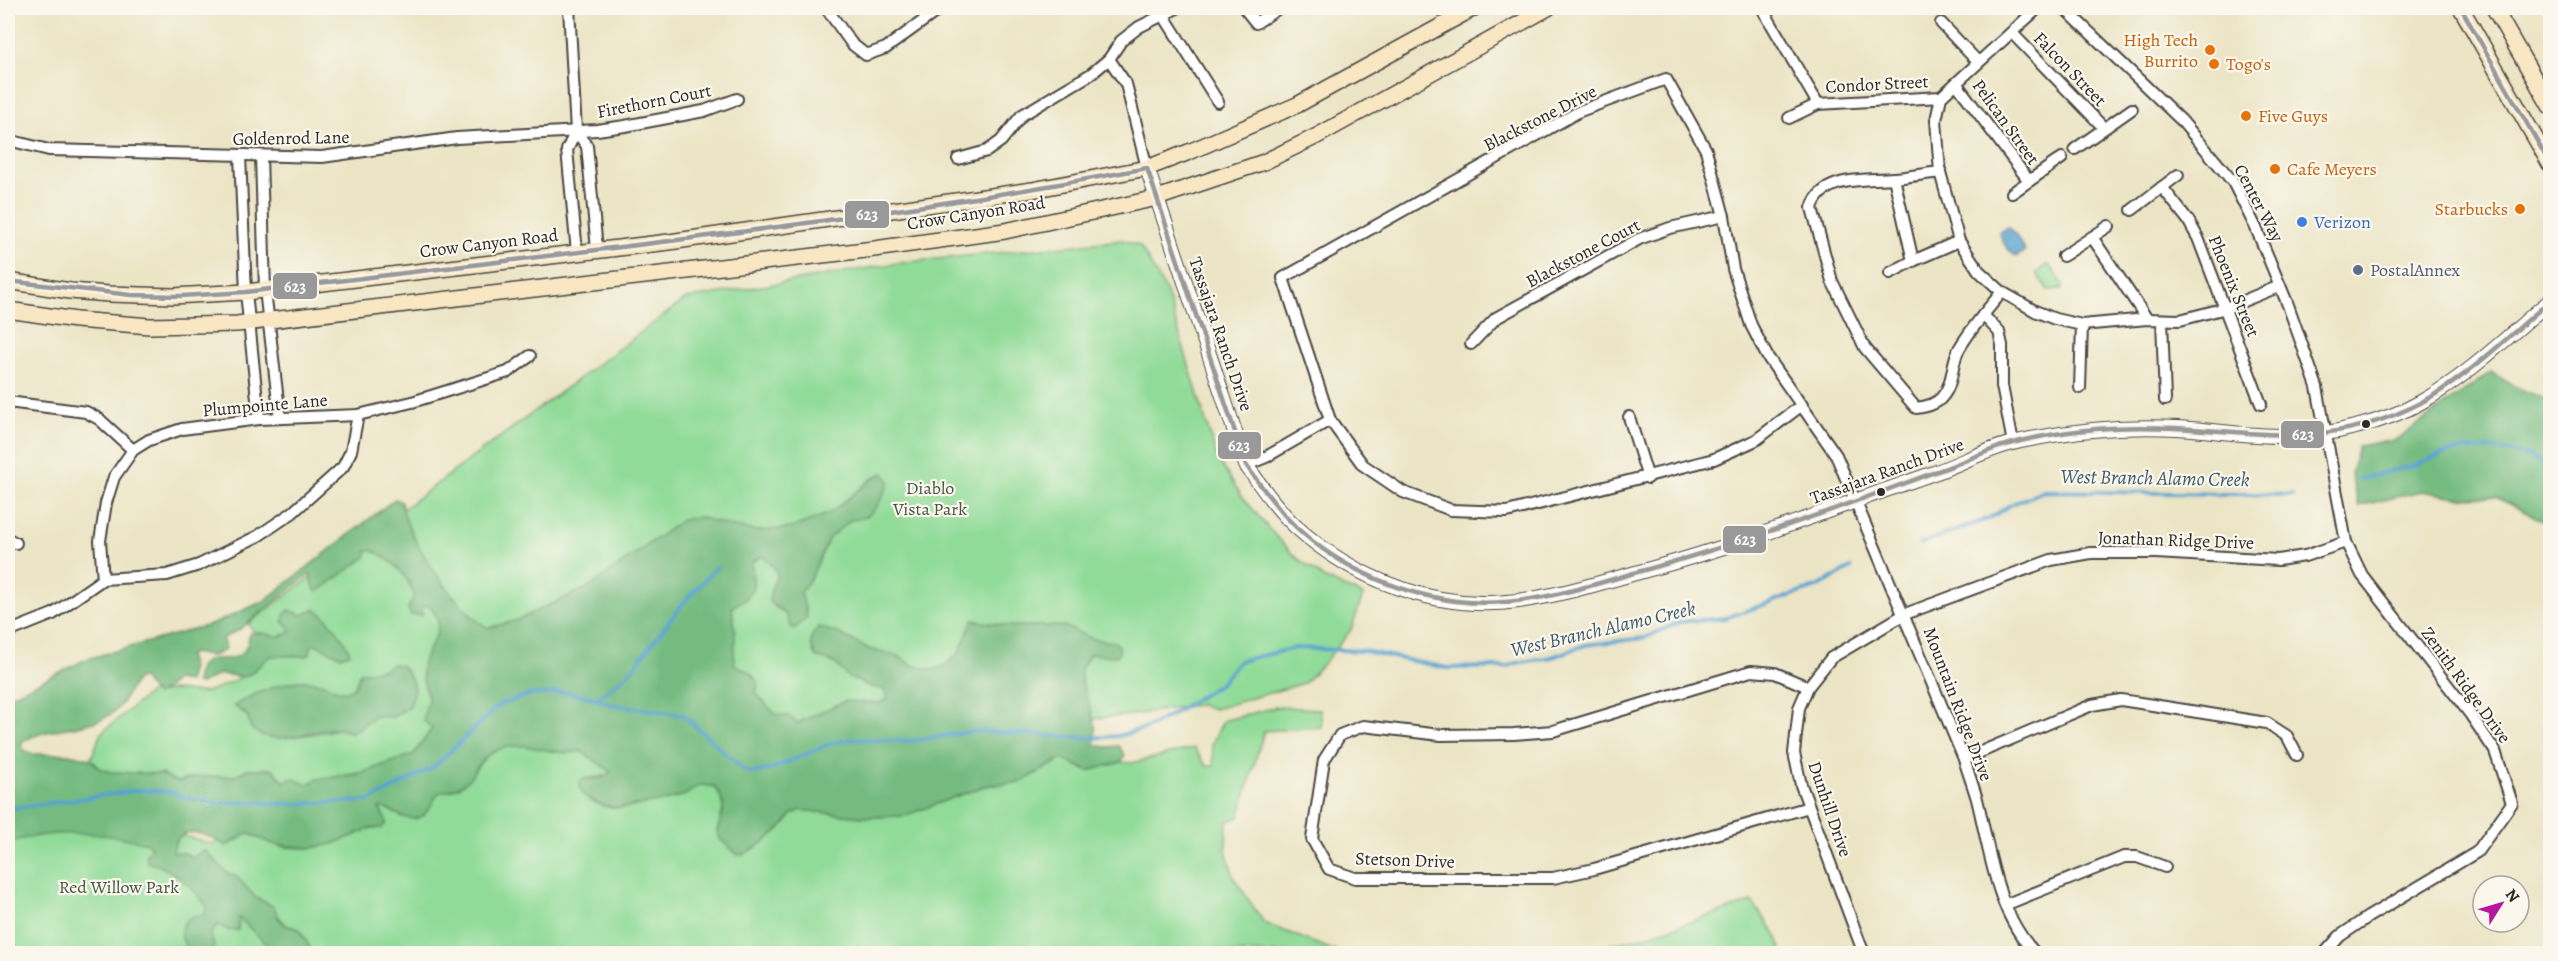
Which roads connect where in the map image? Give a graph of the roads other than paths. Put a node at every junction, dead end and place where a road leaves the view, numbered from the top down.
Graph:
1 (569, 8) edge
2 (826, 8) edge
3 (941, 8) edge
4 (1177, 8) edge
5 (1244, 8) edge
6 (1279, 8) edge
7 (1473, 8) edge
8 (1548, 8) edge
9 (1762, 8) edge
10 (2038, 8) edge
11 (2064, 8) edge
12 (2461, 8) edge
13 (2494, 8) edge
14 (1164, 16) junction
15 (1941, 23) dead end
16 (2012, 33) junction
17 (1109, 59) junction
18 (1978, 62) junction
19 (1956, 82) junction
20 (1941, 97) junction
21 (737, 99) dead end
22 (1218, 102) dead end
23 (1818, 104) junction
24 (2550, 106) edge
25 (2132, 109) dead end
26 (1789, 118) dead end
27 (2104, 128) junction
28 (576, 131) junction
29 (8, 140) edge
30 (2075, 149) dead end
31 (240, 156) junction
32 (261, 156) junction
33 (2062, 158) dead end
34 (958, 159) dead end
35 (2550, 164) edge
36 (1147, 168) junction
37 (1940, 172) junction
38 (2178, 175) dead end
39 (1894, 178) junction
40 (2029, 181) junction
41 (2162, 187) junction
42 (2012, 193) dead end
43 (1156, 198) junction
44 (2132, 210) dead end
45 (1724, 216) junction
46 (2109, 226) dead end
47 (2092, 237) junction
48 (1959, 241) junction
49 (597, 249) junction
50 (577, 252) junction
51 (2063, 256) dead end
52 (1912, 261) junction
53 (1890, 273) dead end
54 (8, 281) edge
55 (2280, 286) junction
56 (266, 290) junction
57 (246, 292) junction
58 (2002, 292) junction
59 (2550, 301) edge
60 (2226, 308) junction
61 (8, 310) edge
62 (1983, 315) junction
63 (2147, 319) junction
64 (269, 320) junction
65 (2162, 320) junction
66 (248, 322) junction
67 (2082, 325) junction
68 (1471, 344) dead end
69 (530, 356) dead end
70 (2080, 388) dead end
71 (2165, 400) dead end
72 (8, 402) edge
73 (2261, 404) dead end
74 (1802, 405) junction
75 (358, 415) junction
76 (1629, 417) dead end
77 (280, 418) junction
78 (259, 419) junction
79 (1330, 420) junction
80 (2326, 433) junction
81 (2013, 443) junction
82 (133, 450) junction
83 (1246, 465) junction
84 (1648, 478) junction
85 (1856, 501) junction
86 (2346, 542) junction
87 (103, 579) junction
88 (1905, 614) junction
89 (8, 632) edge
90 (1808, 687) junction
91 (2297, 755) dead end
92 (1964, 759) junction
93 (1809, 807) junction
94 (2165, 867) dead end
95 (2007, 904) junction
96 (1864, 954) edge
97 (2036, 954) edge
98 (2324, 954) edge

1 - 28 street
2 - 3 street
4 - 14 street
5 - 6 street
7 - 36 main road, Crow Canyon Road
8 - 43 main road, Crow Canyon Road
9 - 23 street, Condor Street
10 - 16 street
11 - 55 street, Center Way
12 - 35 main road
13 - 24 main road
14 - 17 street
14 - 22 street
15 - 18 street
16 - 18 street
16 - 27 street, Falcon Street
17 - 34 street
17 - 36 street
18 - 19 street
19 - 20 street
19 - 40 street, Pelican Street
20 - 23 street, Condor Street
20 - 37 street
21 - 28 street, Firethorn Court
23 - 26 street
25 - 27 street
27 - 30 street
28 - 32 street, Goldenrod Lane
28 - 49 street
28 - 50 street
29 - 31 street, Goldenrod Lane
31 - 32 street, Goldenrod Lane
31 - 57 street
32 - 56 street
33 - 40 street
36 - 43 street, Tassajara Ranch Drive
36 - 49 main road, Crow Canyon Road
37 - 39 street
37 - 48 street
38 - 41 street
39 - 52 street
39 - 62 street
40 - 42 street
41 - 44 street
41 - 60 street, Phoenix Street
43 - 64 main road, Crow Canyon Road
43 - 83 street, Tassajara Ranch Drive
45 - 68 street, Blackstone Court
45 - 74 street, Blackstone Drive
45 - 79 street, Blackstone Drive
46 - 47 street
47 - 51 street
47 - 63 street
48 - 52 street
48 - 58 street
49 - 50 main road, Crow Canyon Road
50 - 56 main road, Crow Canyon Road
52 - 53 street
54 - 57 main road, Crow Canyon Road
55 - 60 street
55 - 80 street, Center Way
56 - 57 main road, Crow Canyon Road
56 - 64 street
57 - 66 street
58 - 62 street
58 - 67 street
59 - 80 street, Tassajara Ranch Drive
60 - 65 street
60 - 73 street, Phoenix Street
61 - 66 main road, Crow Canyon Road
62 - 81 street
63 - 65 street
63 - 67 street
64 - 66 main road, Crow Canyon Road
64 - 77 street
65 - 71 street
66 - 78 street
67 - 70 street
69 - 75 street, Plumpointe Lane
72 - 82 street
74 - 84 street, Blackstone Drive
74 - 85 street, Blackstone Drive
75 - 77 street, Plumpointe Lane
75 - 87 street
76 - 84 street
77 - 78 street, Plumpointe Lane
78 - 82 street, Plumpointe Lane
79 - 83 street
79 - 84 street, Blackstone Drive
80 - 81 street, Tassajara Ranch Drive
80 - 86 street, Zenith Ridge Drive
81 - 85 street, Tassajara Ranch Drive
82 - 87 street, Plumpointe Lane
83 - 85 street, Tassajara Ranch Drive
85 - 88 street, Mountain Ridge Drive
86 - 88 street, Jonathan Ridge Drive
86 - 98 street, Zenith Ridge Drive
87 - 89 street
88 - 90 street, Dunhill Drive
88 - 92 street, Mountain Ridge Drive
90 - 93 street, Dunhill Drive
90 - 93 street, Stetson Drive
91 - 92 street
92 - 95 street, Mountain Ridge Drive
93 - 96 street, Dunhill Drive
94 - 95 street
95 - 97 street, Mountain Ridge Drive

